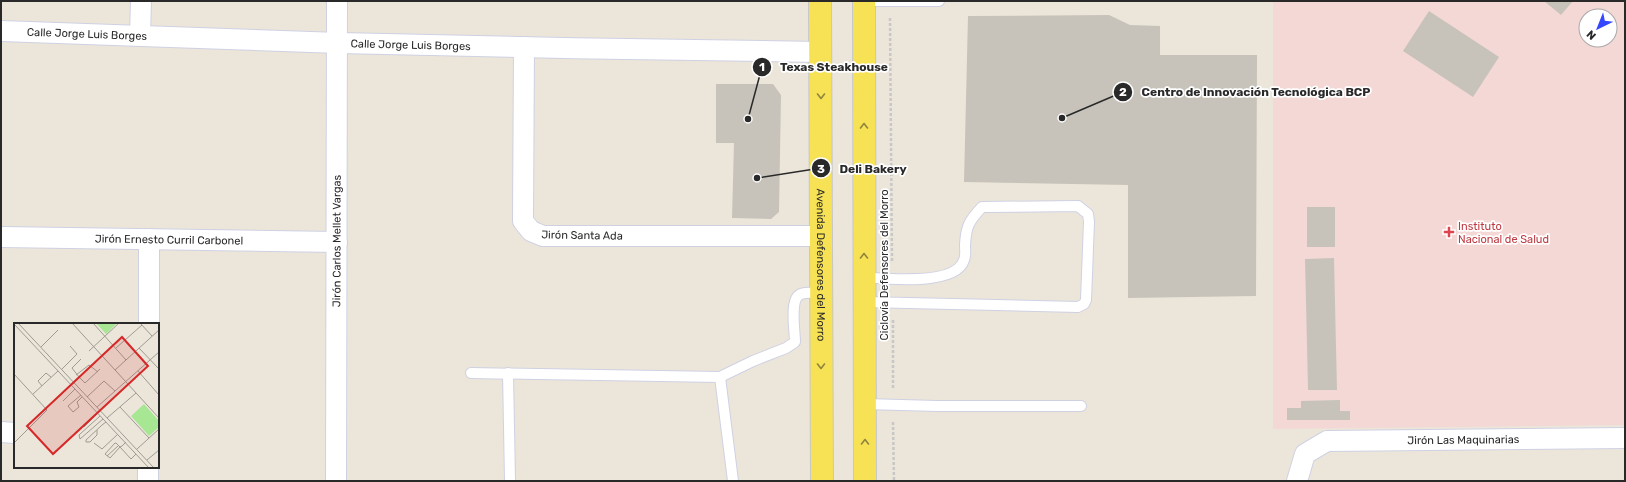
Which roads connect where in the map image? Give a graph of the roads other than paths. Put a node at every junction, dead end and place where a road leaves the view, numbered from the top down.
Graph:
1 (141, 1) edge
2 (337, 1) edge
3 (820, 1) edge
4 (864, 1) edge
5 (873, 1) edge
6 (939, 1) edge
7 (890, 2) edge
8 (1, 32) edge
9 (140, 35) junction
10 (337, 43) junction
11 (524, 47) junction
12 (820, 52) junction
13 (821, 236) junction
14 (1, 237) edge
15 (149, 239) junction
16 (336, 242) junction
17 (864, 277) junction
18 (821, 292) junction
19 (864, 302) junction
20 (149, 323) edge
21 (471, 373) dead end
22 (508, 373) junction
23 (720, 377) junction
24 (865, 404) junction
25 (1081, 406) dead end
26 (1, 432) edge
27 (14, 433) edge
28 (1625, 438) edge
29 (148, 468) edge
30 (148, 481) edge
31 (336, 481) edge
32 (510, 481) edge
33 (733, 481) edge
34 (822, 481) edge
35 (865, 481) edge
36 (1297, 481) edge

1 - 9 street
2 - 10 street, Jirón Carlos Mellet Vargas
3 - 12 main road, Avenida Defensores del Morro
17 -> 4 main road
5 - 7 lane
6 - 7 lane
8 - 9 street, Calle Jorge Luis Borges
9 - 10 street, Calle Jorge Luis Borges
10 - 11 street, Calle Jorge Luis Borges
10 - 16 street, Jirón Carlos Mellet Vargas
11 - 12 street, Calle Jorge Luis Borges
11 - 13 street, Jirón Santa Ada
12 -> 13 main road, Avenida Defensores del Morro
13 - 18 main road, Avenida Defensores del Morro
14 - 15 street, Jirón Ernesto Curril Carbonel
15 - 16 street, Jirón Ernesto Curril Carbonel
15 - 20 street
16 - 31 street, Jirón Carlos Mellet Vargas
17 - 19 main road
17 - 19 lane
18 - 23 lane
18 -> 34 main road, Avenida Defensores del Morro
19 - 24 main road
21 - 22 lane
22 - 23 lane
22 - 32 lane
23 - 33 lane
24 - 25 lane
35 -> 24 main road
26 - 27 street
28 - 36 street, Jirón Las Maquinarias
29 - 30 street

